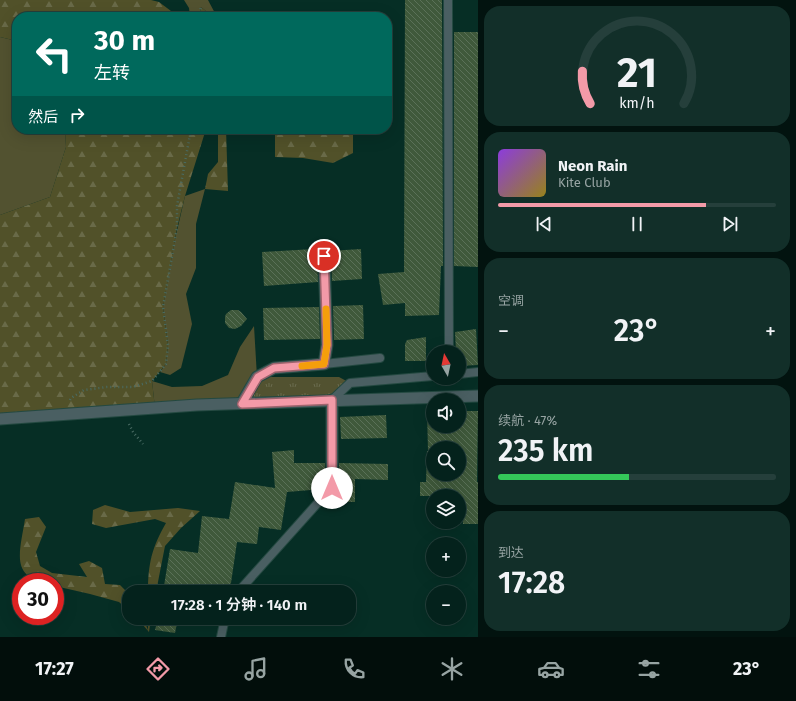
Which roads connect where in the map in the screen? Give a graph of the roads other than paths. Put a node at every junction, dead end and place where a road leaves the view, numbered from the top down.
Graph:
1 (448, 0) edge
2 (324, 256) dead end
3 (449, 345) edge
4 (380, 358) dead end
5 (324, 364) junction
6 (478, 372) edge
7 (466, 373) edge
8 (426, 377) edge
9 (478, 396) edge
10 (332, 400) junction
11 (242, 404) junction
12 (0, 419) edge
13 (332, 488) joint
14 (244, 585) edge
15 (224, 625) edge
16 (221, 637) edge

1 - 3 lane
2 - 5 street
4 - 5 lane
5 - 11 street
6 - 7 lane
8 - 10 lane
9 - 10 street
10 - 11 street
10 - 13 street
11 - 12 street
13 - 14 lane
15 - 16 lane

